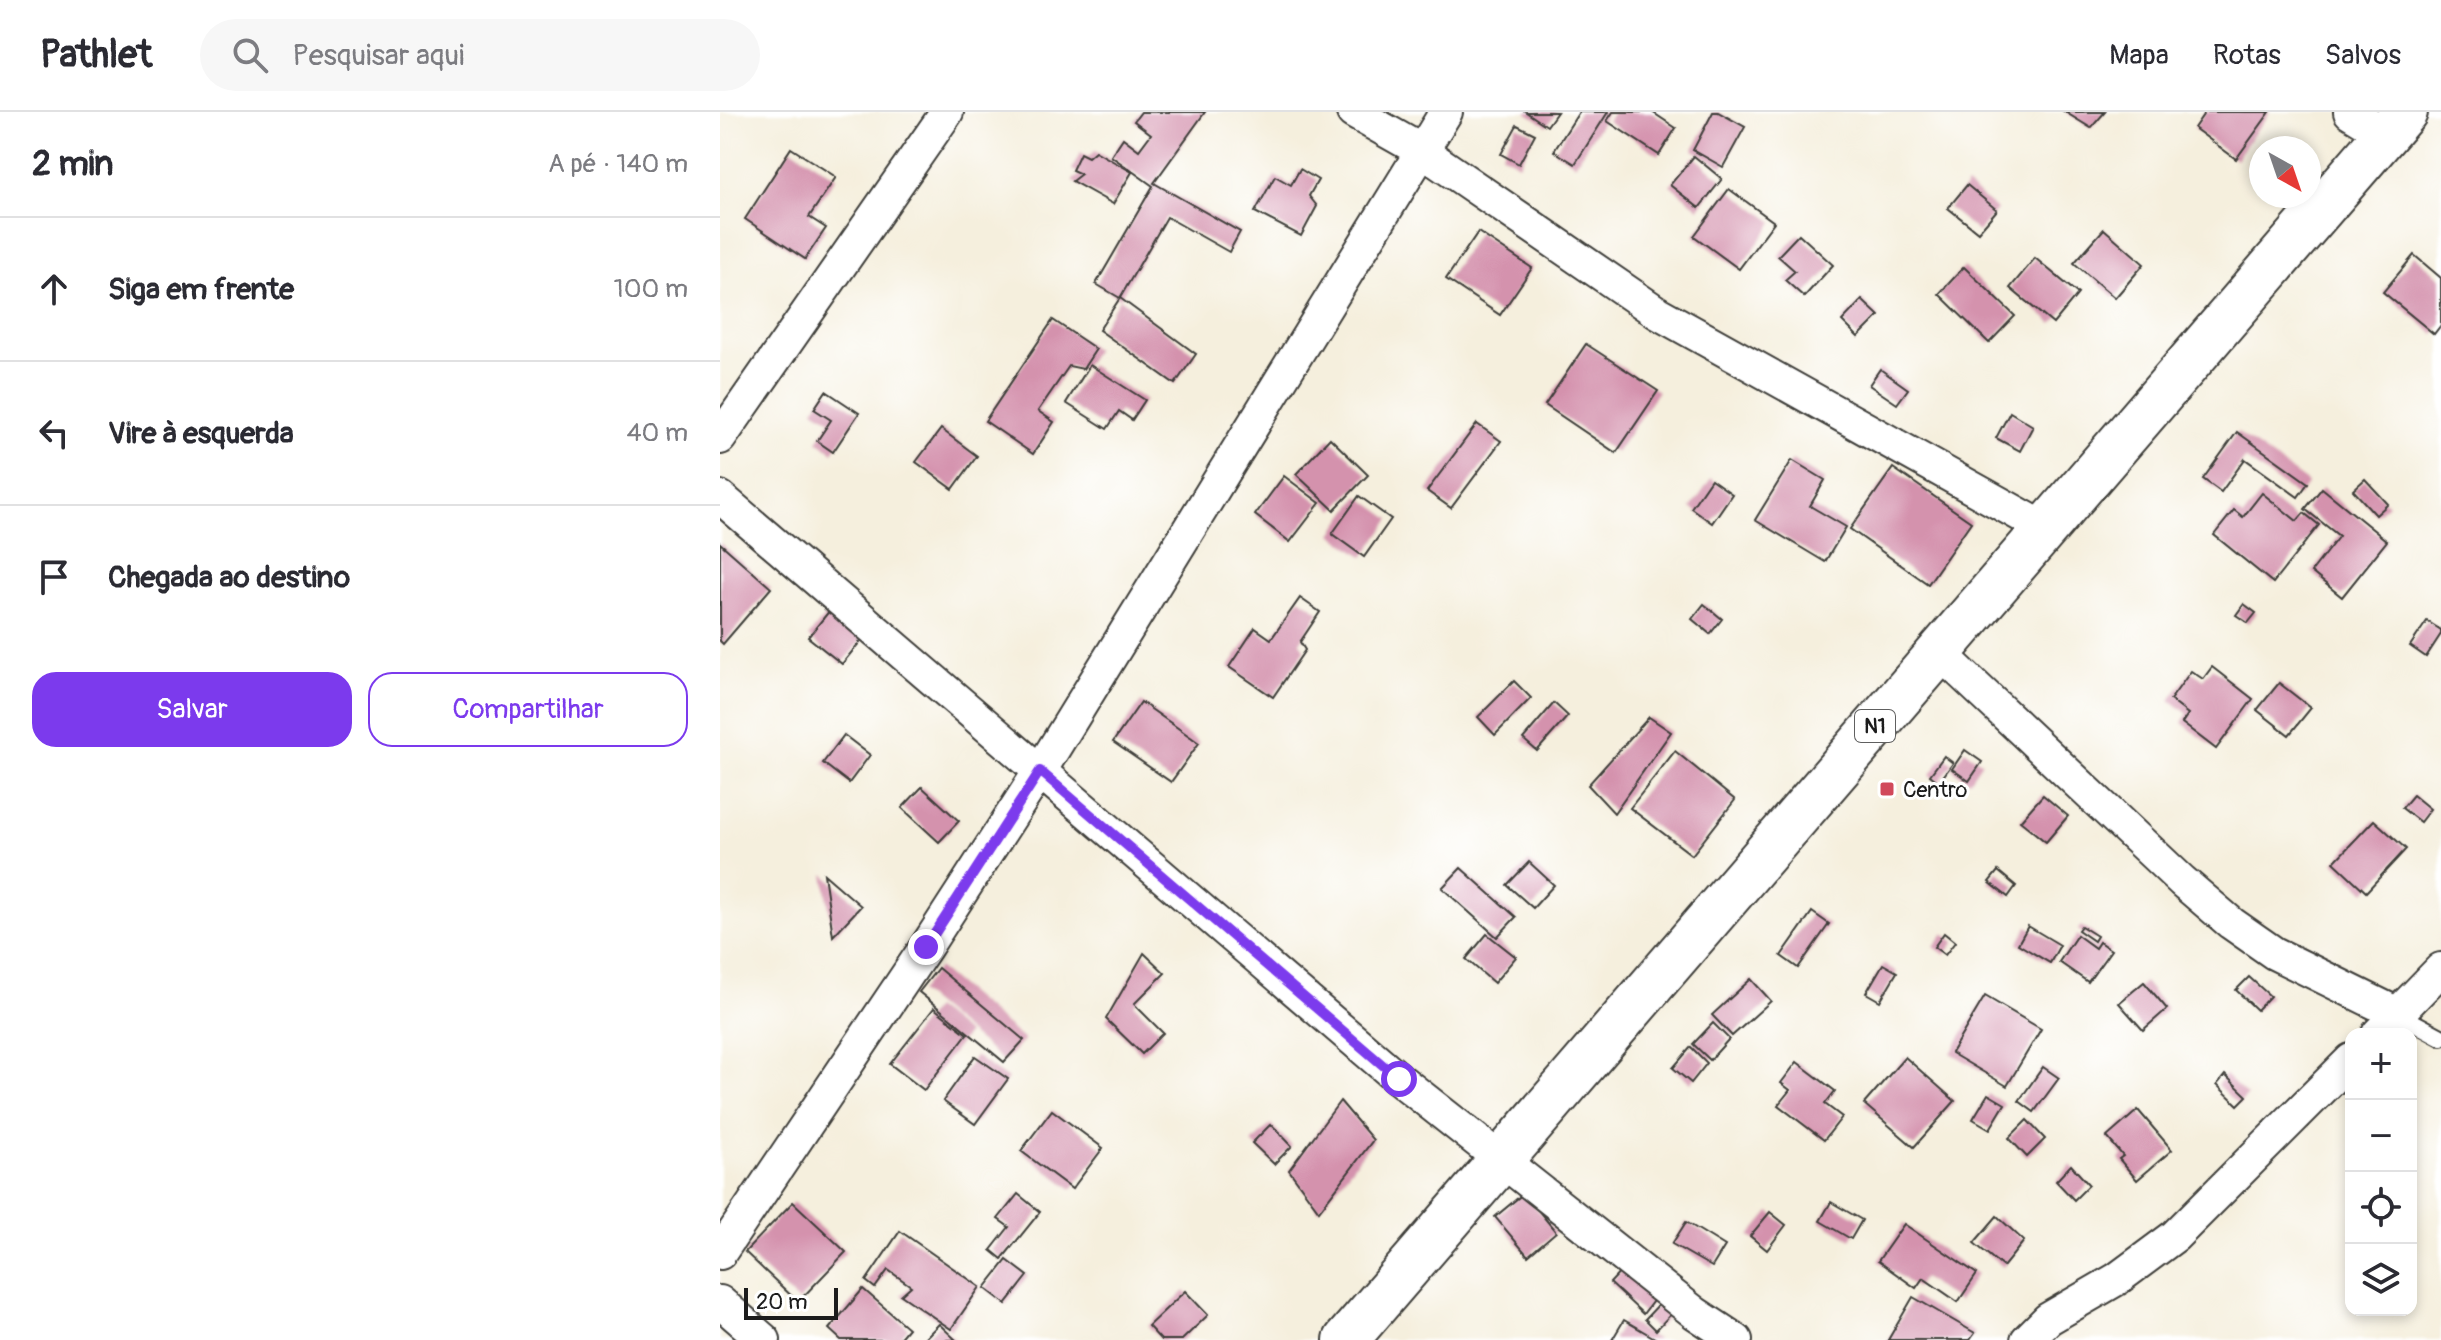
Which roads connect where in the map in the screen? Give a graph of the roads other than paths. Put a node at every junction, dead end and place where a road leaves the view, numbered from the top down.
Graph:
1 (947, 112) edge
2 (1353, 112) edge
3 (1446, 112) edge
4 (2380, 119) edge
5 (1422, 151) junction
6 (720, 438) edge
7 (720, 497) edge
8 (2046, 529) junction
9 (1939, 652) junction
10 (1040, 771) junction
11 (2441, 969) edge
12 (2388, 1024) edge
13 (2441, 1037) edge
14 (2345, 1066) edge
15 (1500, 1160) junction
16 (720, 1253) edge
17 (720, 1302) edge
18 (764, 1340) edge
19 (1346, 1340) edge
20 (1736, 1340) edge
21 (2027, 1340) edge

1 - 6 street
2 - 5 street
3 - 5 street
4 - 8 highway, N1
5 - 8 street
5 - 10 street
7 - 10 street
8 - 9 highway, N1
9 - 12 street
9 - 15 highway, N1
10 - 15 street
10 - 16 street
11 - 12 street
12 - 13 lane
14 - 21 street
15 - 19 highway, N1
15 - 20 street
17 - 18 street

